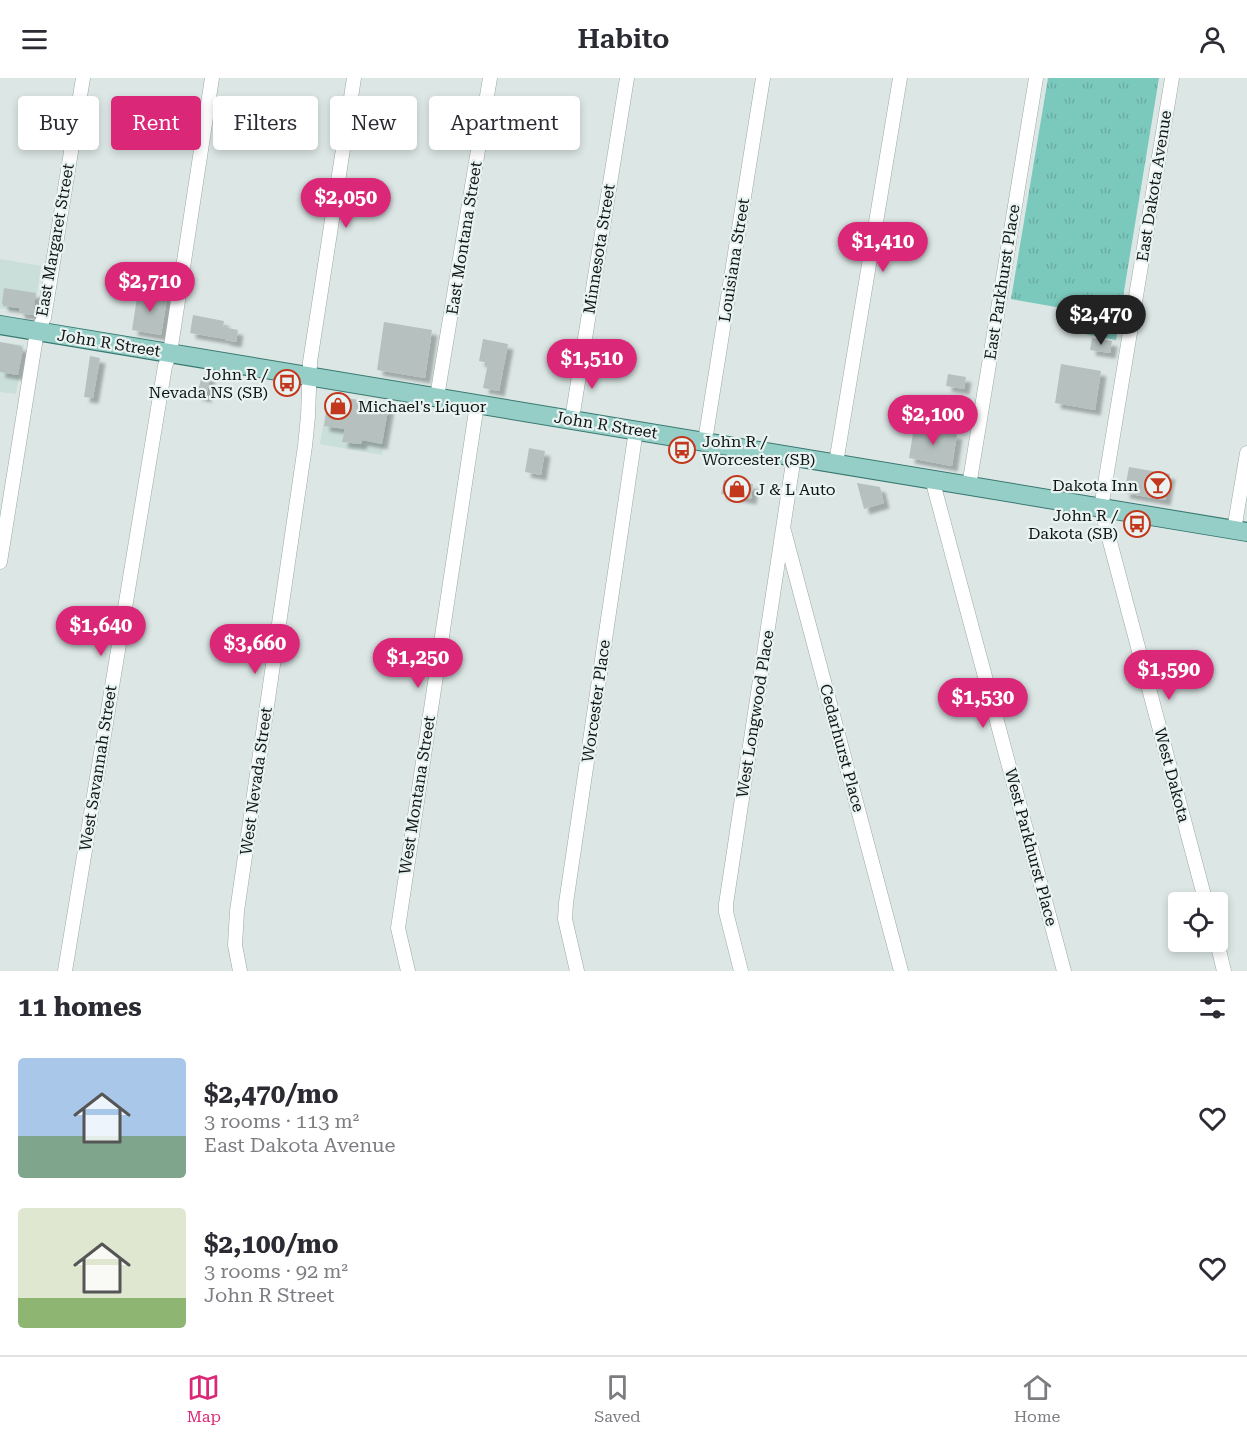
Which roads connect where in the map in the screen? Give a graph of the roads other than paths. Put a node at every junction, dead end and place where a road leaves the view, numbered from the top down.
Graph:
1 (83, 78) edge
2 (212, 78) edge
3 (354, 78) edge
4 (490, 78) edge
5 (627, 78) edge
6 (763, 78) edge
7 (900, 78) edge
8 (1036, 78) edge
9 (1172, 78) edge
10 (0, 325) edge
11 (37, 331) junction
12 (170, 353) junction
13 (309, 376) junction
14 (437, 397) junction
15 (477, 404) junction
16 (572, 419) junction
17 (636, 430) junction
18 (705, 441) junction
19 (1247, 453) edge
20 (794, 456) junction
21 (836, 463) junction
22 (932, 479) junction
23 (969, 486) junction
24 (1101, 508) junction
25 (783, 526) junction
26 (1241, 531) edge
27 (0, 562) edge
28 (1203, 892) edge
29 (1219, 952) edge
30 (65, 971) edge
31 (240, 971) edge
32 (408, 971) edge
33 (577, 971) edge
34 (741, 971) edge
35 (901, 971) edge
36 (1064, 971) edge
37 (1224, 971) edge

1 - 11 street, East Margaret Street
2 - 12 street, West Savannah Street
3 - 13 street, West Nevada Street
4 - 14 street, East Montana Street
5 - 16 street, Minnesota Street
6 - 18 street, Louisiana Street
7 - 21 street
8 - 23 street, East Parkhurst Place
9 - 24 street, East Dakota Avenue
10 - 11 main road, John R Street
11 - 12 main road, John R Street
11 - 27 street, East Margaret Street
12 - 13 main road, John R Street
12 - 30 street, West Savannah Street
13 - 14 main road, John R Street
13 - 31 street, West Nevada Street
14 - 15 main road, John R Street
15 - 16 main road, John R Street
15 - 32 street, West Montana Street
16 - 17 main road, John R Street
17 - 18 main road, John R Street
17 - 33 street, Worcester Place
18 - 20 main road, John R Street
19 - 26 street
20 - 21 main road, John R Street
20 - 25 street, West Longwood Place
21 - 22 main road, John R Street
22 - 23 main road, John R Street
22 - 36 street, West Parkhurst Place
23 - 24 main road, John R Street
24 - 26 main road, John R Street
24 - 28 street, West Dakota
25 - 34 street, West Longwood Place
25 - 35 street, Cedarhurst Place
29 - 37 street

